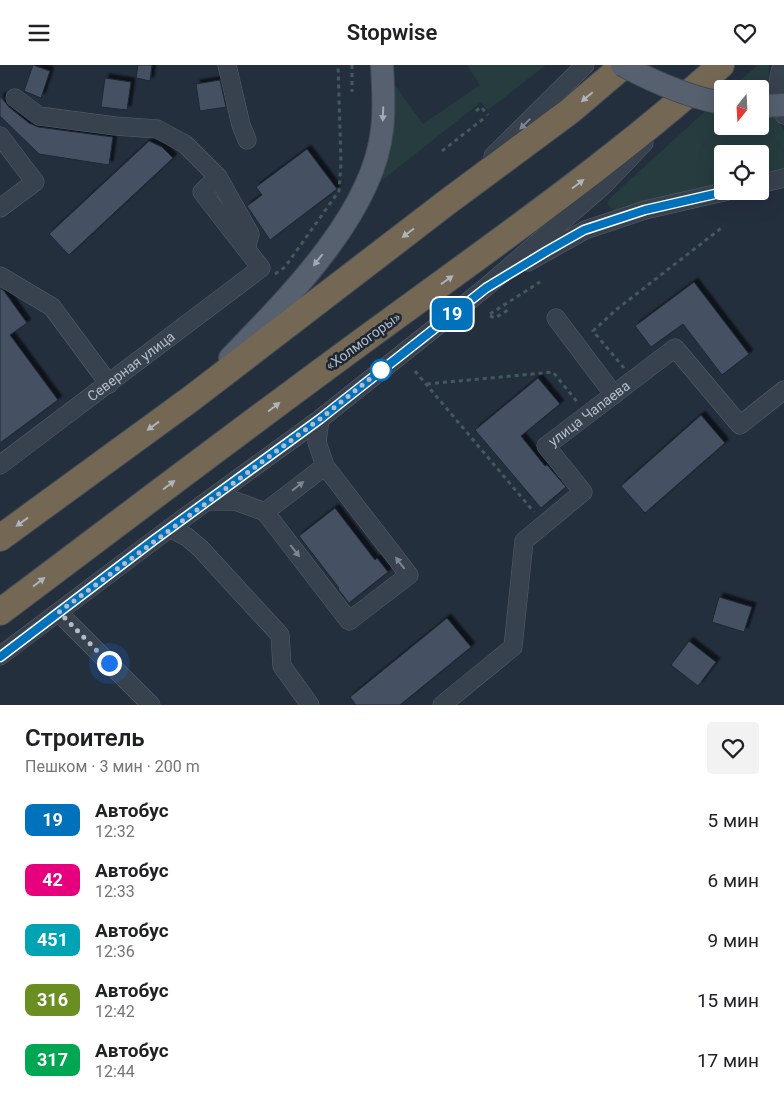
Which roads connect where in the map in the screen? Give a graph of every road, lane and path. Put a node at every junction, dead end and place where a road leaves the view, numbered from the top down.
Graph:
1 (227, 65) edge
2 (352, 65) edge
3 (382, 65) edge
4 (585, 65) edge
5 (623, 65) edge
6 (721, 65) edge
7 (782, 65) edge
8 (702, 82) junction
9 (352, 92) dead end
10 (15, 99) dead end
11 (714, 102) edge
12 (784, 105) edge
13 (769, 106) edge
14 (476, 111) dead end
15 (488, 115) dead end
16 (784, 116) edge
17 (483, 119) dead end
18 (0, 136) edge
19 (247, 140) dead end
20 (442, 151) dead end
21 (784, 178) edge
22 (769, 182) edge
23 (714, 194) edge
24 (446, 203) junction
25 (0, 208) edge
26 (724, 226) dead end
27 (0, 276) edge
28 (540, 282) dead end
29 (486, 288) junction
30 (508, 310) dead end
31 (556, 318) dead end
32 (415, 371) dead end
33 (109, 384) junction
34 (426, 384) junction
35 (784, 390) edge
36 (614, 395) junction
37 (192, 398) junction
38 (588, 414) junction
39 (320, 419) junction
40 (0, 465) edge
41 (325, 466) junction
42 (208, 501) junction
43 (265, 512) junction
44 (544, 524) junction
45 (170, 528) junction
46 (0, 538) edge
47 (0, 612) edge
48 (59, 612) junction
49 (0, 657) edge
50 (151, 705) edge
51 (310, 705) edge
52 (442, 705) edge

1 - 19 street
2 - 9 path
3 -> 37 main road
4 -> 24 street
5 - 11 main road, bridge
5 -> 24 highway
6 - 8 highway, «Холмогоры»
7 - 16 street
8 - 29 street
47 -> 8 highway, «Холмогоры»
10 - 33 street, Северная улица
12 - 13 main road, bridge
14 - 15 path
17 - 20 path
18 - 25 street
21 - 22 street
23 - 29 street
24 -> 37 highway
26 - 36 path
27 - 33 street
28 - 30 path
29 - 39 street
31 - 36 street
32 - 34 path
33 - 40 street, Северная улица
34 - 38 path
34 - 44 path
35 - 36 street, улица Чапаева
36 - 38 street, улица Чапаева
37 -> 46 highway
38 - 44 street, улица Чапаева
39 - 41 street
39 - 42 street
43 -> 41 street
43 -> 41 street
42 - 43 street
42 - 45 street
44 - 52 street, улица Чапаева
45 - 48 street
45 - 51 street
48 - 49 street
48 - 50 street

